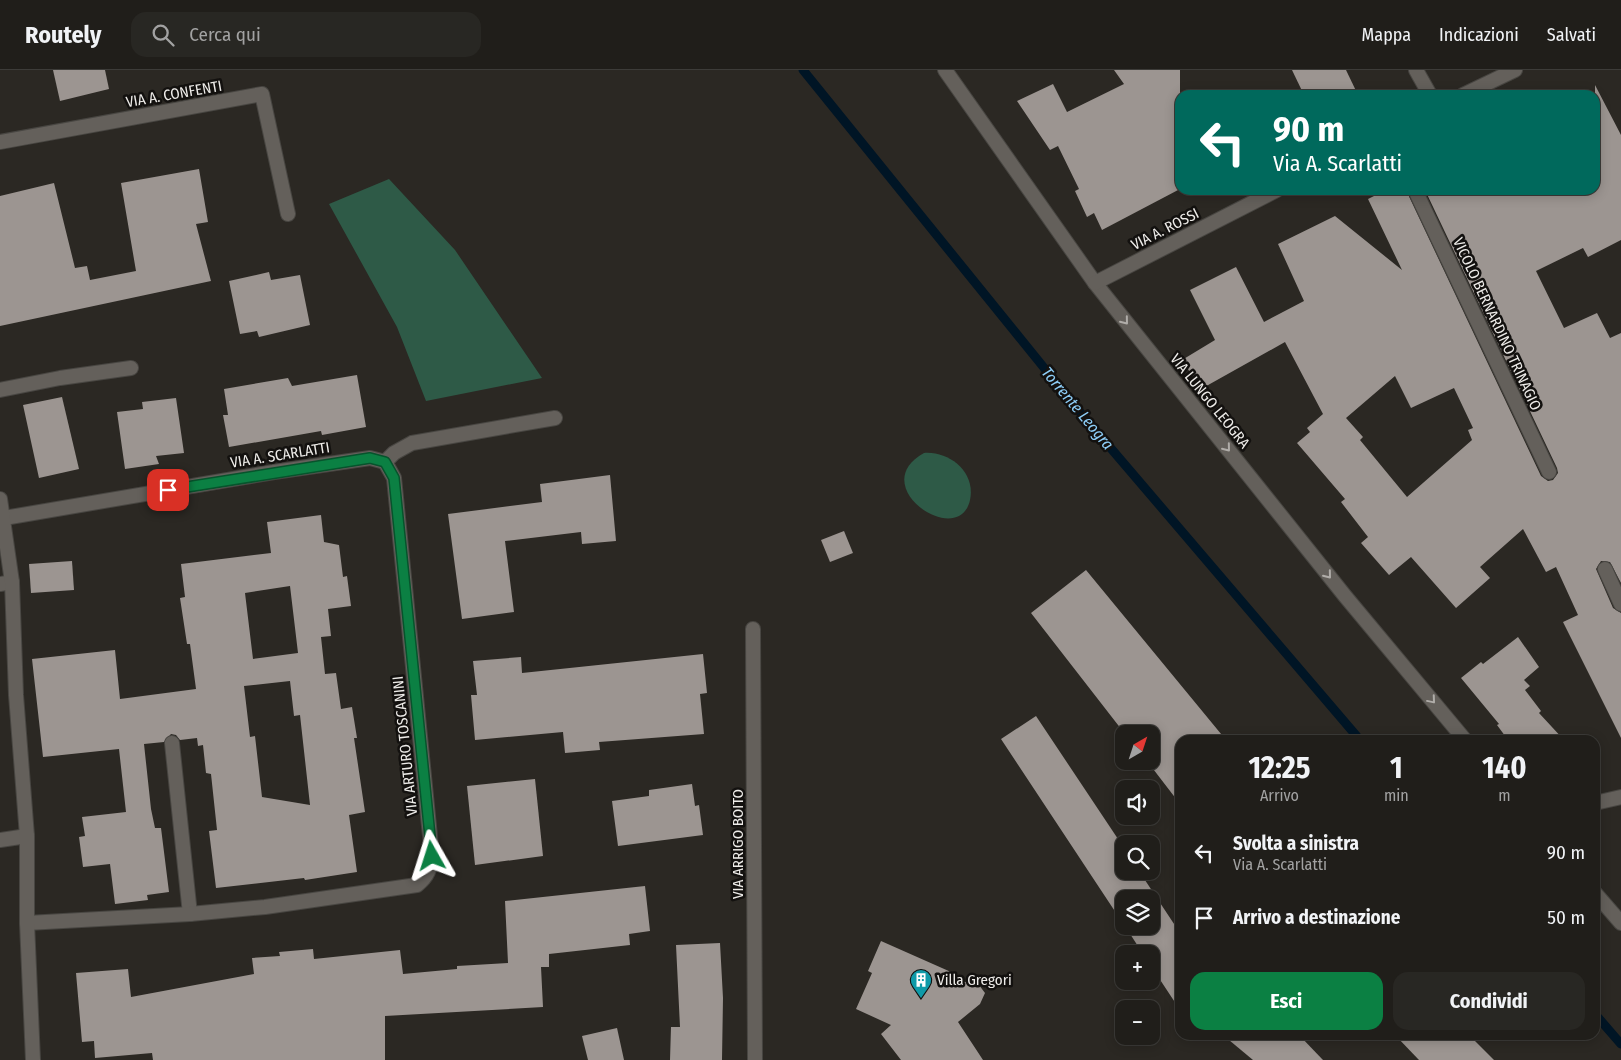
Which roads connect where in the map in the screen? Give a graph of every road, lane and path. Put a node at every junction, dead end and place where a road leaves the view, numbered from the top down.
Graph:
1 (945, 70) edge
2 (1416, 70) edge
3 (1515, 70) edge
4 (1427, 90) edge
5 (1473, 90) edge
6 (0, 142) edge
7 (1268, 195) edge
8 (1417, 195) edge
9 (288, 214) dead end
10 (1095, 283) junction
11 (131, 368) dead end
12 (0, 390) edge
13 (555, 418) dead end
14 (385, 462) junction
15 (1549, 472) dead end
16 (0, 499) edge
17 (4, 518) junction
18 (1604, 569) dead end
19 (6, 583) edge
20 (1621, 604) edge
21 (754, 629) dead end
22 (1461, 735) edge
23 (172, 743) dead end
24 (1621, 797) edge
25 (1600, 802) edge
26 (28, 836) junction
27 (0, 840) edge
28 (1600, 899) edge
29 (190, 914) junction
30 (28, 923) junction
31 (1621, 923) edge
32 (33, 1060) edge
33 (755, 1060) edge

1 - 10 street, VIA LUNGO LEOGRA
2 - 4 street
3 - 5 street
6 - 9 street, VIA A. CONFENTI
7 - 10 street, VIA A. ROSSI
8 - 15 street, VICOLO BERNARDINO TRINAGIO
10 -> 22 street, VIA LUNGO LEOGRA
11 - 12 street
13 - 14 street
14 - 17 street, VIA A. SCARLATTI
14 - 29 street, VIA ARTURO TOSCANINI
16 - 17 street
17 - 19 street
18 - 20 street
19 - 26 street
21 - 33 street, VIA ARRIGO BOITO
23 - 29 street
24 - 25 street
26 - 27 street
26 - 30 street
28 - 31 street
29 - 30 street, VIA ARTURO TOSCANINI
30 - 32 street

